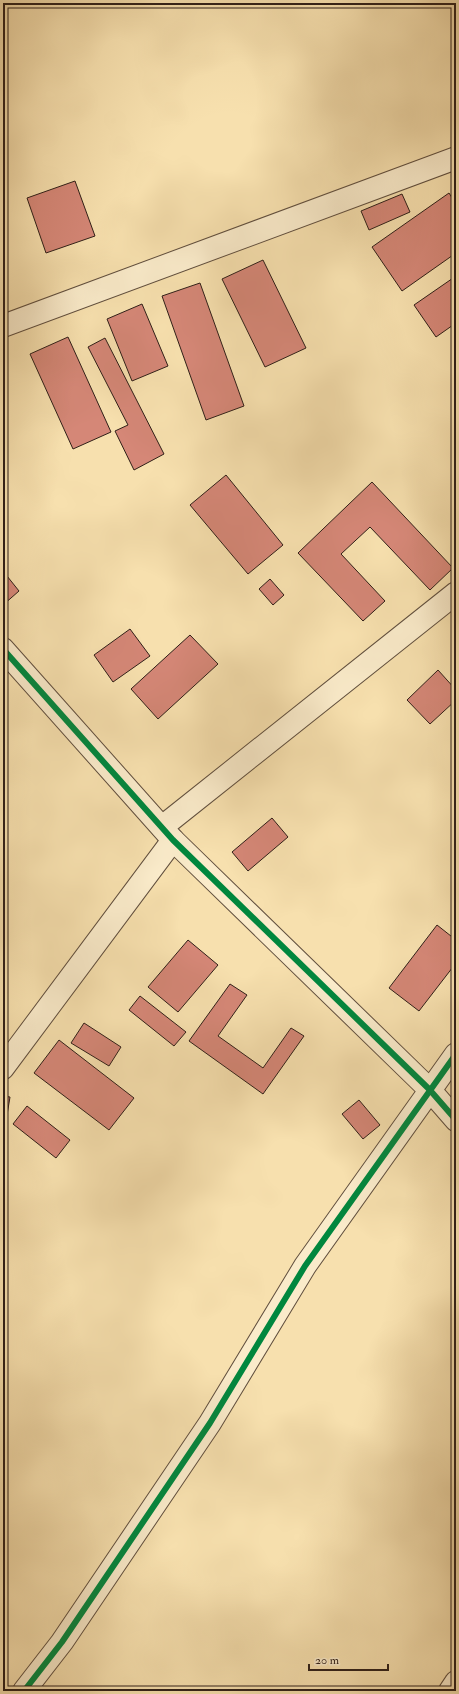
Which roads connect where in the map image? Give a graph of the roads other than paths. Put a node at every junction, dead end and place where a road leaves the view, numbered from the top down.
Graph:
1 (455, 161) edge
2 (3, 326) edge
3 (456, 593) edge
4 (3, 649) edge
5 (168, 834) junction
6 (456, 1054) edge
7 (3, 1068) edge
8 (429, 1090) junction
9 (456, 1120) edge
10 (456, 1682) edge
11 (24, 1691) edge
12 (450, 1691) edge

1 - 2 street
3 - 5 street
4 - 5 street
5 - 7 street
5 - 8 street
6 - 8 street
8 - 9 street
8 - 11 street
10 - 12 street

